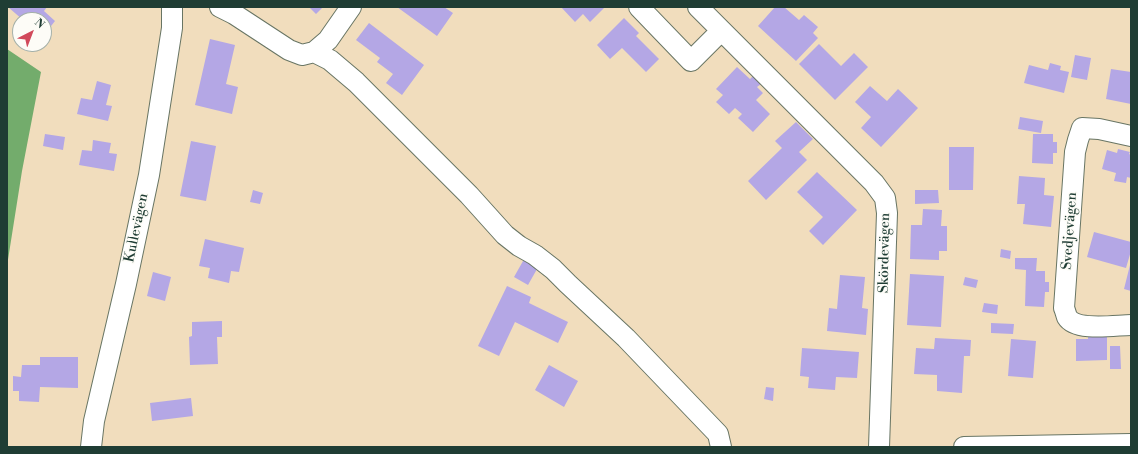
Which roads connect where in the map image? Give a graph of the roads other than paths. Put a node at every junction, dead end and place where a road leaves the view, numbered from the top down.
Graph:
1 (172, 7) edge
2 (220, 7) edge
3 (351, 7) edge
4 (639, 7) edge
5 (698, 7) edge
6 (721, 31) junction
7 (314, 52) junction
8 (1131, 136) edge
9 (1131, 324) edge
10 (1131, 444) edge
11 (92, 447) edge
12 (721, 447) edge
13 (879, 447) edge
14 (964, 447) edge

1 - 11 street, Kullevägen
2 - 7 street
3 - 7 street
4 - 6 street
5 - 6 street, Skördevägen
6 - 13 street, Skördevägen
7 - 12 street
8 - 9 street, Svedjevägen
10 - 14 street

